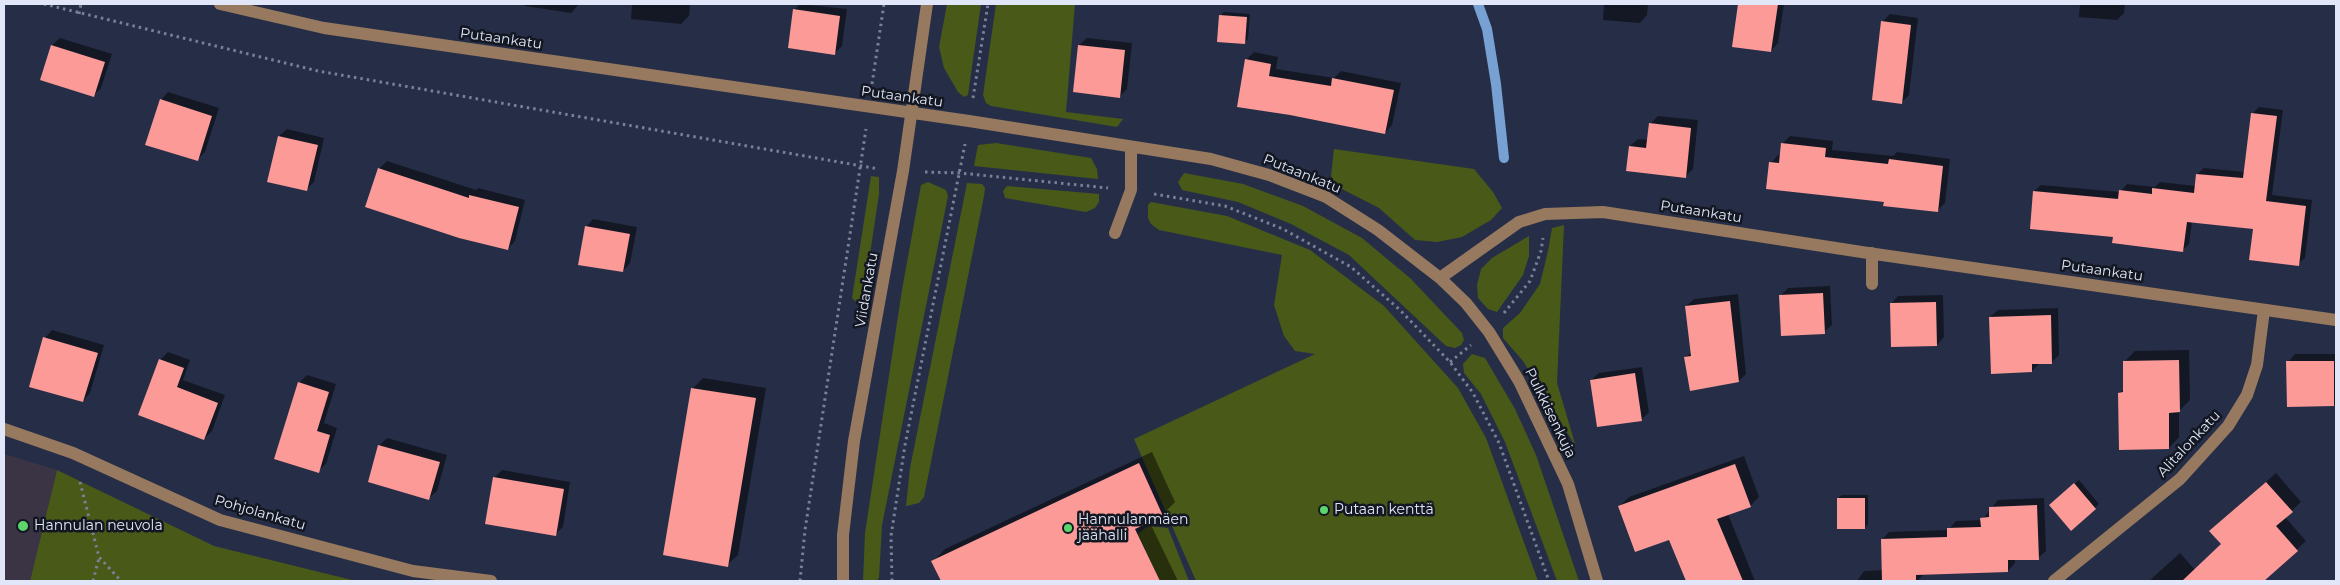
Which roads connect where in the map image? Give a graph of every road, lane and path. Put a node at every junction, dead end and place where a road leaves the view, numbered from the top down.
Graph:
1 (44, 4) edge
2 (81, 4) edge
3 (220, 4) edge
4 (884, 4) edge
5 (927, 4) edge
6 (988, 4) edge
7 (79, 14) junction
8 (869, 108) junction
9 (910, 114) junction
10 (969, 121) junction
11 (1131, 147) junction
12 (861, 167) junction
13 (903, 171) junction
14 (960, 173) junction
15 (1132, 190) junction
16 (1545, 214) junction
17 (1115, 233) dead end
18 (1872, 253) junction
19 (1440, 278) junction
20 (1872, 284) dead end
21 (2264, 310) junction
22 (2336, 320) edge
23 (1489, 332) junction
24 (1450, 362) junction
25 (4, 429) edge
26 (73, 452) junction
27 (99, 557) junction
28 (93, 581) edge
29 (120, 581) edge
30 (491, 581) edge
31 (800, 581) edge
32 (843, 581) edge
33 (892, 581) edge
34 (1549, 581) edge
35 (1597, 581) edge
36 (2054, 581) edge

1 - 7 path
2 - 7 path
3 - 8 street, Putaankatu
4 - 8 path
5 - 9 street, Viidankatu
6 - 10 path
7 - 12 path
8 - 9 street, Putaankatu
8 - 12 path
9 - 10 street, Putaankatu
9 - 13 street, Viidankatu
10 - 11 street, Putaankatu
10 - 14 path
11 - 15 street
11 - 19 street, Putaankatu
12 - 13 path
12 - 31 path
13 - 14 path
13 - 32 street, Viidankatu
14 - 15 path
14 - 33 path
15 - 17 street
15 - 24 path
16 - 18 street, Putaankatu
16 - 19 street, Putaankatu
16 - 23 path
18 - 20 street
18 - 21 street, Putaankatu
19 - 23 street, Pulkkisenkuja
21 - 22 street, Putaankatu
21 - 36 street, Alitalonkatu
23 - 24 path
23 - 35 street, Pulkkisenkuja
24 - 34 path
25 - 26 street, Pohjolankatu
26 - 27 path
26 - 30 street, Pohjolankatu
27 - 28 path
27 - 29 path

